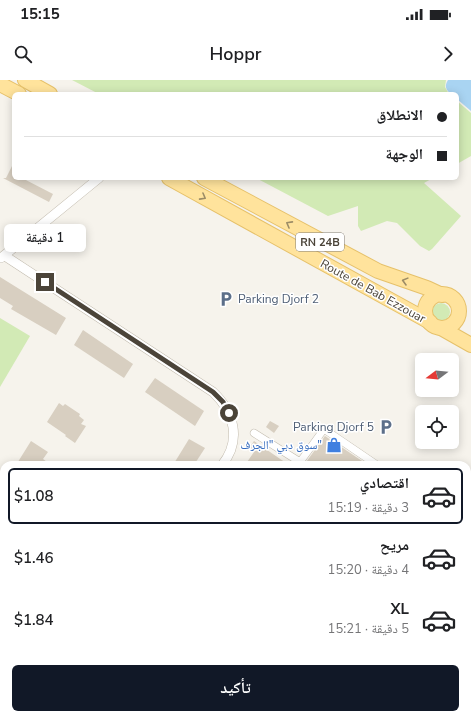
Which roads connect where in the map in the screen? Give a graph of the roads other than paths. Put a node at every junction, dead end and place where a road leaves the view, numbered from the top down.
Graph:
1 (25, 80) edge
2 (0, 84) edge
3 (15, 92) edge
4 (46, 92) edge
5 (97, 180) edge
6 (174, 180) edge
7 (208, 180) edge
8 (2, 257) edge
9 (442, 294) junction
10 (458, 305) junction
11 (471, 317) edge
12 (436, 325) junction
13 (471, 345) edge
14 (254, 433) dead end
15 (226, 461) edge
16 (298, 461) edge
17 (302, 461) edge
18 (371, 461) edge

1 - 4 main road
2 - 3 main road
5 - 8 street
6 -> 12 main road, Route de Bab Ezzouar
9 -> 7 main road, Route de Bab Ezzouar / RN 24B
8 - 15 street
9 - 10 main road
9 - 12 main road
10 - 11 main road
10 - 12 main road
12 - 13 main road, Route de Bab Ezzouar
14 - 16 street
17 - 18 street

